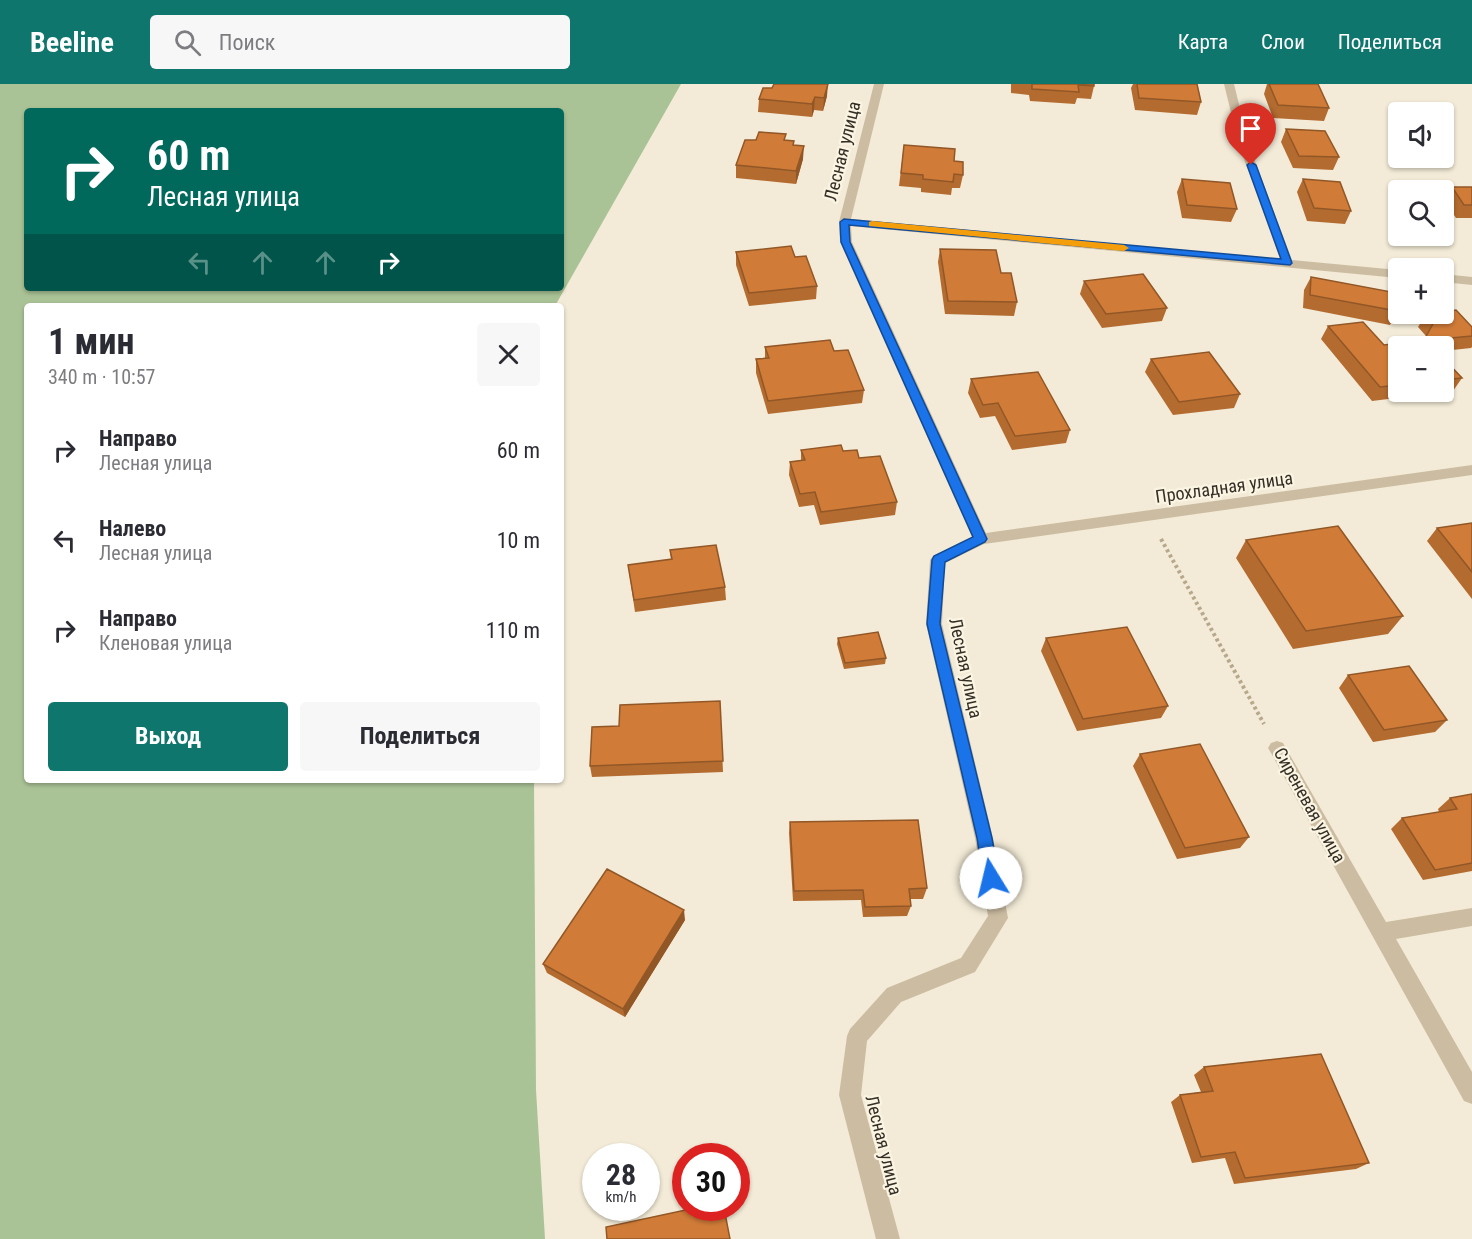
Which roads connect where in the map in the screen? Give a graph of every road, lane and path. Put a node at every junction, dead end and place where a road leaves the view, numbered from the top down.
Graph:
1 (879, 84) edge
2 (1229, 84) edge
3 (844, 222) junction
4 (1287, 263) junction
5 (1388, 273) edge
6 (1454, 279) edge
7 (1472, 281) edge
8 (1472, 470) edge
9 (1148, 517) junction
10 (981, 539) junction
11 (1277, 748) joint
12 (1472, 917) edge
13 (1381, 932) junction
14 (1472, 1093) edge
15 (888, 1239) edge

1 - 3 street, Лесная улица
2 - 4 street
3 - 4 street
3 - 10 street, Лесная улица
4 - 5 street
6 - 7 street
8 - 9 street, Прохладная улица
9 - 10 street, Прохладная улица
9 - 11 path, Сиреневая улица
10 - 15 street, Лесная улица
11 - 13 street, Сиреневая улица
12 - 13 street
13 - 14 street, Сиреневая улица

